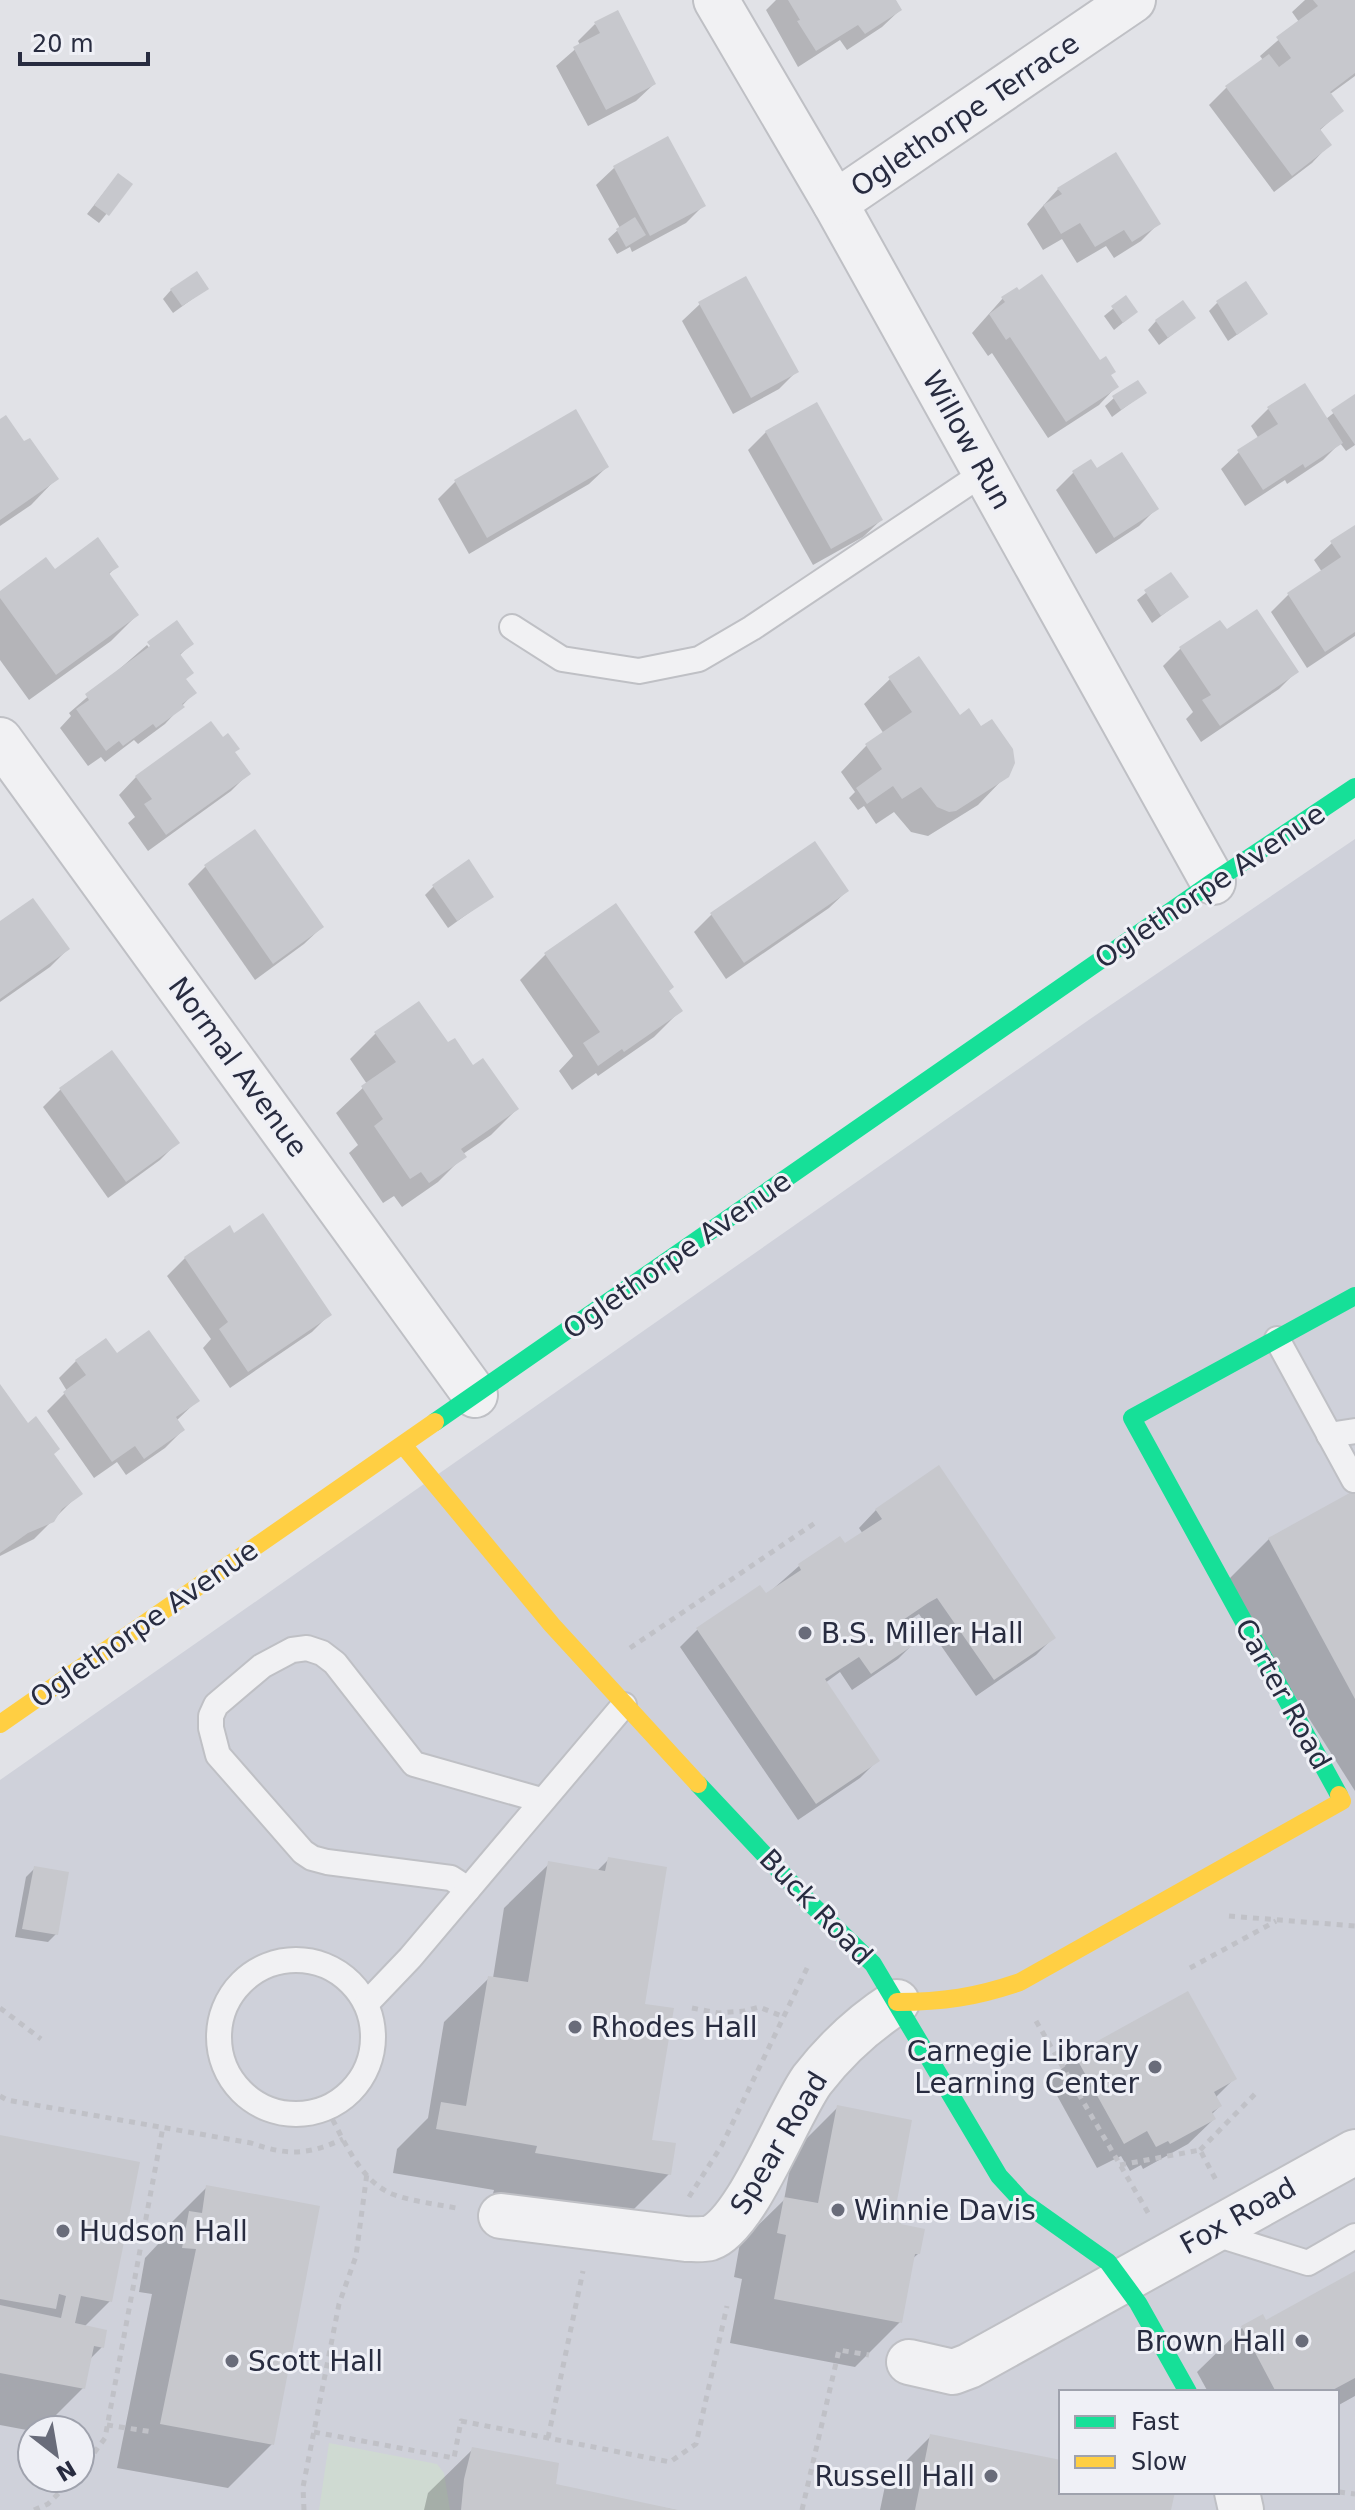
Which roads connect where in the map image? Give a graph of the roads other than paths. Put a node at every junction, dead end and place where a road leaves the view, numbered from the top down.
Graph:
1 (716, 0) edge
2 (1133, 0) edge
3 (835, 203) junction
4 (985, 472) junction
5 (512, 627) dead end
6 (0, 740) edge
7 (1355, 787) edge
8 (1213, 882) junction
9 (1355, 1296) edge
10 (1277, 1339) junction
11 (475, 1395) junction
12 (1355, 1431) edge
13 (1329, 1435) junction
14 (403, 1445) junction
15 (1354, 1480) edge
16 (624, 1705) junction
17 (0, 1724) edge
18 (541, 1800) junction
19 (468, 1889) junction
20 (897, 2002) junction
21 (367, 2003) junction
22 (1355, 2152) edge
23 (501, 2216) road end
24 (1209, 2232) junction
25 (1355, 2236) edge
26 (1122, 2279) junction
27 (909, 2362) road end
28 (1187, 2390) edge

1 - 3 street, Willow Run
2 - 3 street, Oglethorpe Terrace
3 - 4 street, Willow Run
4 - 5 lane
4 - 8 street, Willow Run
6 - 11 street, Normal Avenue
7 - 8 street, Oglethorpe Avenue
8 - 11 street, Oglethorpe Avenue
9 - 10 street, Carter Road
10 - 13 lane
10 - 20 street, Carter Road
11 - 14 street, Oglethorpe Avenue
12 - 13 lane
13 - 15 lane
14 - 16 street, Buck Road
14 - 17 street, Oglethorpe Avenue
16 - 18 lane
16 - 20 street, Buck Road
18 - 19 lane
18 - 19 lane
19 - 21 lane
20 - 23 street, Spear Road
20 - 26 street, Buck Road
21 - 21 lane
22 - 24 street, Fox Road
24 - 25 lane
24 - 26 street, Fox Road
26 - 27 street, Fox Road
26 - 28 street, Buck Road

